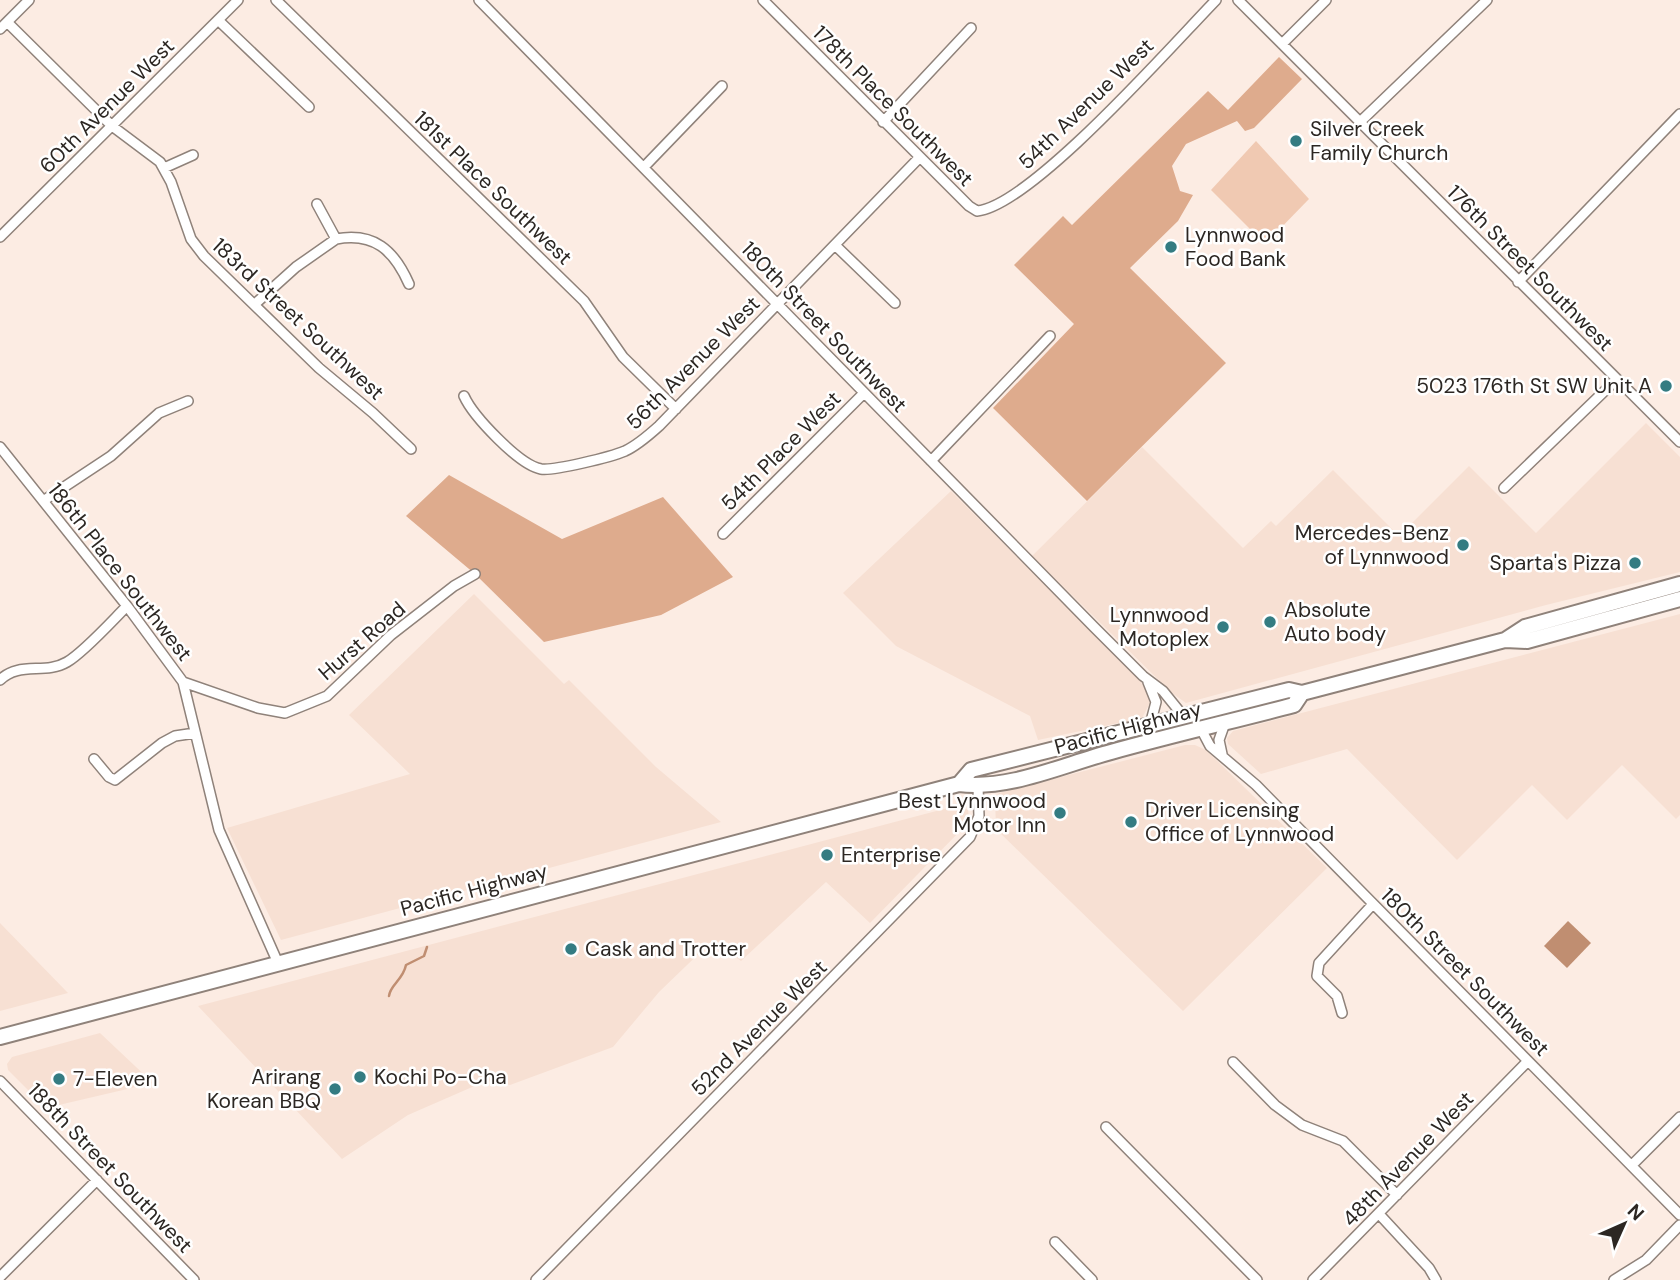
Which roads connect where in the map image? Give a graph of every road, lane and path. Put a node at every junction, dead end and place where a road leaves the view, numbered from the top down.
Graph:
1 (29, 0) edge
2 (238, 0) edge
3 (276, 0) edge
4 (479, 0) edge
5 (763, 0) edge
6 (1216, 0) edge
7 (1238, 0) edge
8 (1326, 0) edge
9 (1487, 0) edge
10 (218, 20) junction
11 (4, 26) edge
12 (971, 28) dead end
13 (1282, 44) junction
14 (722, 86) dead end
15 (309, 107) dead end
16 (1680, 114) edge
17 (1361, 121) junction
18 (883, 122) junction
19 (111, 126) junction
20 (193, 155) dead end
21 (919, 158) junction
22 (645, 167) junction
23 (164, 168) junction
24 (317, 204) dead end
25 (969, 206) joint
26 (0, 237) edge
27 (336, 239) junction
28 (836, 246) junction
29 (1518, 282) junction
30 (409, 284) dead end
31 (778, 303) junction
32 (895, 303) dead end
33 (255, 304) junction
34 (1050, 336) dead end
35 (1616, 379) junction
36 (864, 393) junction
37 (464, 396) dead end
38 (188, 401) dead end
39 (676, 408) junction
40 (1680, 442) edge
41 (0, 447) edge
42 (411, 449) dead end
43 (930, 461) junction
44 (1504, 488) dead end
45 (43, 501) junction
46 (723, 534) dead end
47 (475, 574) dead end
48 (1680, 584) edge
49 (1680, 599) edge
50 (127, 606) junction
51 (1604, 606) junction
52 (1550, 635) junction
53 (1505, 640) junction
54 (1146, 678) junction
55 (0, 680) edge
56 (183, 682) junction
57 (1302, 694) junction
58 (1238, 703) junction
59 (1184, 716) junction
60 (1225, 723) junction
61 (1150, 725) junction
62 (1201, 729) junction
63 (194, 733) junction
64 (1117, 750) junction
65 (1223, 755) junction
66 (94, 759) dead end
67 (1003, 762) junction
68 (959, 785) junction
69 (978, 787) junction
70 (1373, 904) junction
71 (278, 963) junction
72 (1342, 1013) dead end
73 (0, 1037) edge
74 (1528, 1061) junction
75 (1233, 1062) dead end
76 (0, 1081) edge
77 (1680, 1117) edge
78 (1107, 1127) dead end
79 (1632, 1165) junction
80 (97, 1180) junction
81 (1397, 1195) junction
82 (1379, 1214) junction
83 (1680, 1215) edge
84 (1680, 1225) edge
85 (1055, 1242) dead end
86 (1, 1279) edge
87 (194, 1280) edge
88 (536, 1280) edge
89 (1092, 1280) edge
90 (1257, 1280) edge
91 (1313, 1280) edge
92 (1436, 1280) edge
93 (1615, 1280) edge

1 - 11 street
2 - 10 street, 60th Avenue West
3 - 39 street, 181st Place Southwest
4 - 22 street, 180th Street Southwest
5 - 18 street, 178th Place Southwest
6 - 25 street, 54th Avenue West
7 - 13 street, 176th Street Southwest
8 - 13 street
9 - 17 street
10 - 15 street
10 - 19 street, 60th Avenue West
11 - 19 street, 183rd Street Southwest
12 - 18 street
13 - 17 street, 176th Street Southwest
14 - 22 street
16 - 29 street
17 - 29 street, 176th Street Southwest
18 - 21 street, 178th Place Southwest
19 - 23 street, 183rd Street Southwest
19 - 26 street, 60th Avenue West
20 - 23 street
21 - 25 street, 178th Place Southwest
21 - 28 street, 56th Avenue West
22 - 31 street, 180th Street Southwest
23 - 33 street, 183rd Street Southwest
24 - 27 street
27 - 30 street
27 - 33 street
28 - 31 street, 56th Avenue West
28 - 32 street
29 - 35 street, 176th Street Southwest
31 - 36 street, 180th Street Southwest
31 - 39 street, 56th Avenue West
33 - 42 street, 183rd Street Southwest
34 - 43 street
35 - 40 street, 176th Street Southwest
35 - 44 street
36 - 43 street, 180th Street Southwest
36 - 46 street, 54th Place West
37 - 39 street, 56th Avenue West
38 - 45 street
41 - 45 street, 186th Place Southwest
43 - 54 street, 180th Street Southwest
45 - 50 street, 186th Place Southwest
47 - 56 street, Hurst Road
48 - 51 highway, Pacific Highway
49 - 52 highway, Pacific Highway
50 - 55 street
50 - 56 street, 186th Place Southwest
51 - 52 highway
51 - 53 highway, Pacific Highway
52 - 53 highway, Pacific Highway
53 - 57 highway, Pacific Highway
54 - 59 street, 180th Street Southwest
54 - 61 street
56 - 63 street, 186th Place Southwest
57 - 58 highway, Pacific Highway
57 - 60 highway, Pacific Highway
58 - 59 highway, Pacific Highway
58 - 62 highway
59 - 61 highway, Pacific Highway
59 - 64 highway
60 - 62 highway, Pacific Highway
60 - 65 street
61 - 67 highway, Pacific Highway
62 - 64 highway, Pacific Highway
62 - 65 street, 180th Street Southwest
63 - 66 street
63 - 71 street, 186th Place Southwest
64 - 69 highway, Pacific Highway
65 - 70 street, 180th Street Southwest
67 - 68 highway, Pacific Highway
67 - 69 highway
68 - 69 highway, Pacific Highway
68 - 71 highway, Pacific Highway
69 - 88 street, 52nd Avenue West
70 - 72 street
70 - 74 street, 180th Street Southwest
71 - 73 highway, Pacific Highway
74 - 79 street, 180th Street Southwest
74 - 81 street, 48th Avenue West
75 - 81 street
76 - 80 street, 188th Street Southwest
77 - 79 street
78 - 90 street
79 - 83 street, 180th Street Southwest
80 - 86 street
80 - 87 street, 188th Street Southwest
81 - 82 street, 48th Avenue West
82 - 91 street, 48th Avenue West
82 - 92 street
84 - 93 street
85 - 89 street

